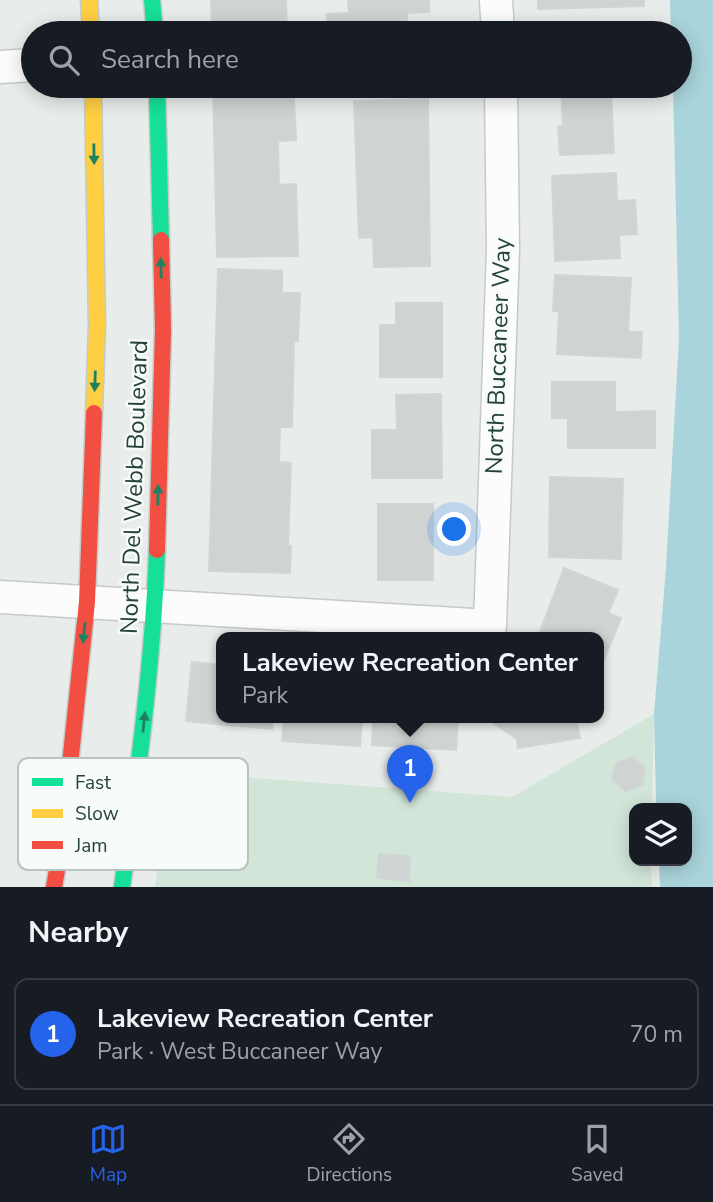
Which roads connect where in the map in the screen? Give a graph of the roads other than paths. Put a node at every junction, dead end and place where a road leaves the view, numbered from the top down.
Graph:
1 (89, 0) edge
2 (152, 0) edge
3 (496, 0) edge
4 (90, 21) edge
5 (154, 21) edge
6 (497, 21) edge
7 (21, 65) edge
8 (0, 66) edge
9 (93, 98) edge
10 (157, 98) edge
11 (501, 98) edge
12 (0, 597) edge
13 (87, 602) junction
14 (155, 606) junction
15 (70, 758) edge
16 (140, 758) edge

1 - 4 street
2 - 5 street
3 - 6 street
7 - 8 street
9 -> 13 street, North Del Webb Boulevard
14 -> 10 street, North Del Webb Boulevard
11 - 14 street, North Buccaneer Way
12 - 13 street
13 - 14 street
13 -> 15 street, North Del Webb Boulevard
16 -> 14 street, North Del Webb Boulevard

